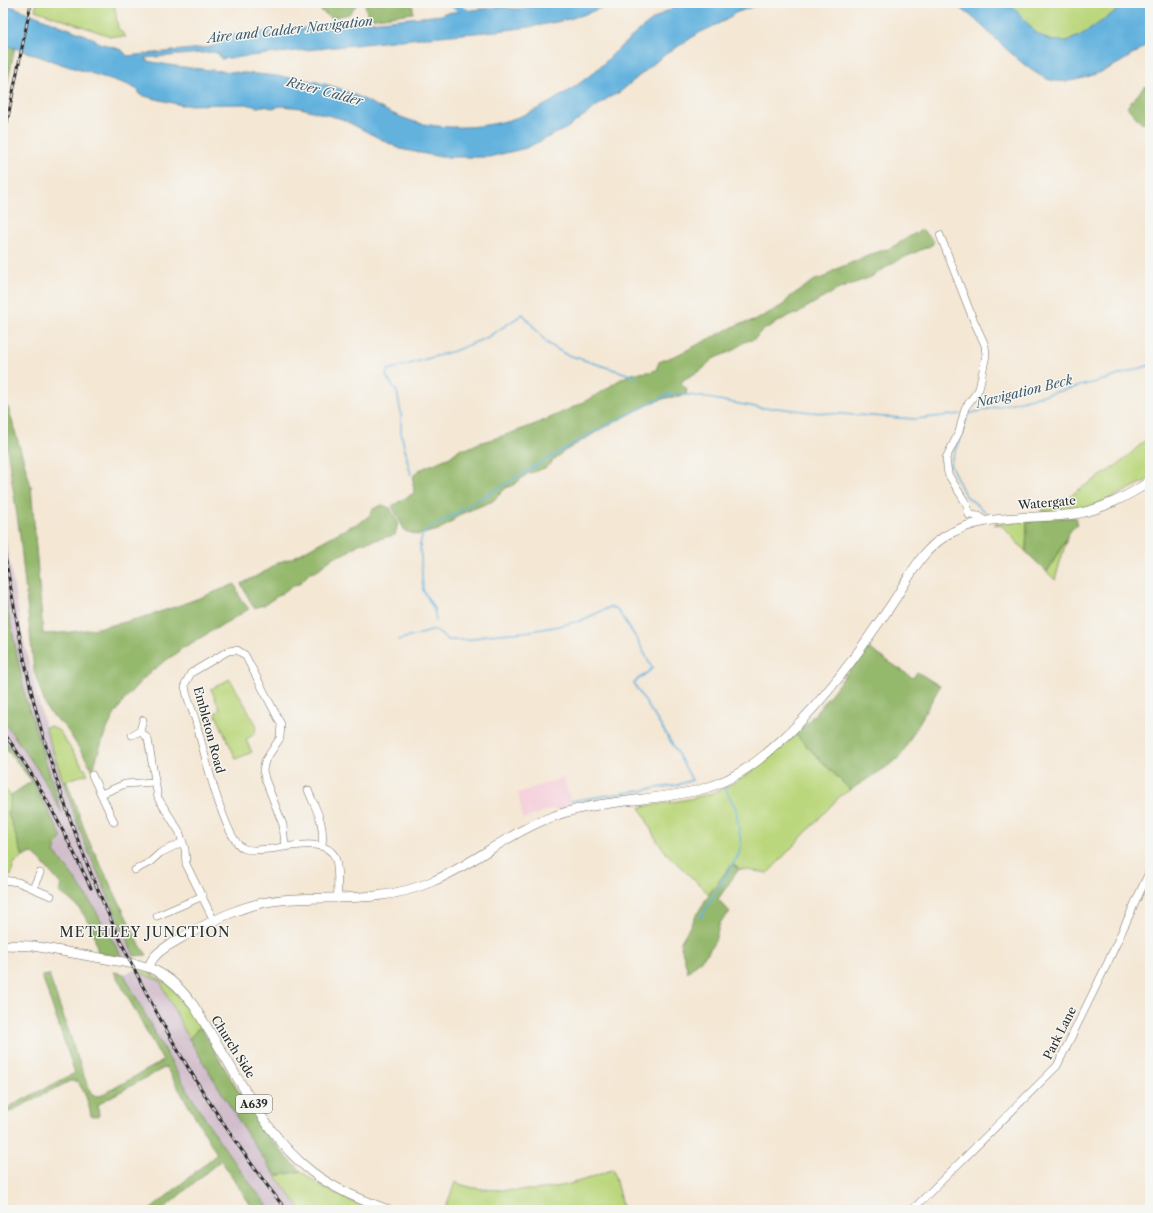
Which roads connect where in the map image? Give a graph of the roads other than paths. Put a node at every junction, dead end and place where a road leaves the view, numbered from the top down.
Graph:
1 (940, 235) dead end
2 (1150, 482) edge
3 (969, 515) junction
4 (986, 522) junction
5 (963, 528) junction
6 (143, 720) dead end
7 (140, 731) junction
8 (132, 735) dead end
9 (92, 775) dead end
10 (154, 782) junction
11 (308, 790) dead end
12 (101, 794) junction
13 (114, 822) dead end
14 (183, 842) junction
15 (322, 845) junction
16 (285, 847) junction
17 (135, 870) dead end
18 (1150, 870) edge
19 (40, 873) dead end
20 (3, 880) edge
21 (33, 888) junction
22 (51, 896) dead end
23 (203, 896) junction
24 (338, 899) junction
25 (157, 916) dead end
26 (214, 920) junction
27 (3, 945) edge
28 (149, 967) junction
29 (388, 1210) edge
30 (912, 1210) edge

1 - 3 street
2 - 4 main road, Watergate
3 - 4 street
3 - 5 street
4 - 5 main road, Watergate
5 - 24 main road, Watergate
6 - 7 street
7 - 8 street
7 - 10 street
9 - 12 street
10 - 12 street
10 - 14 street
11 - 15 street
12 - 13 street
14 - 17 street
14 - 23 street
15 - 16 street, Embleton Road
15 - 24 street
16 - 16 street, Embleton Road
18 - 30 street, Park Lane
19 - 21 street
20 - 21 street
21 - 22 street
23 - 25 street
23 - 26 street
24 - 26 main road, Watergate
26 - 28 main road, Watergate
27 - 28 main road, A639
28 - 29 main road, Church Side / A639

